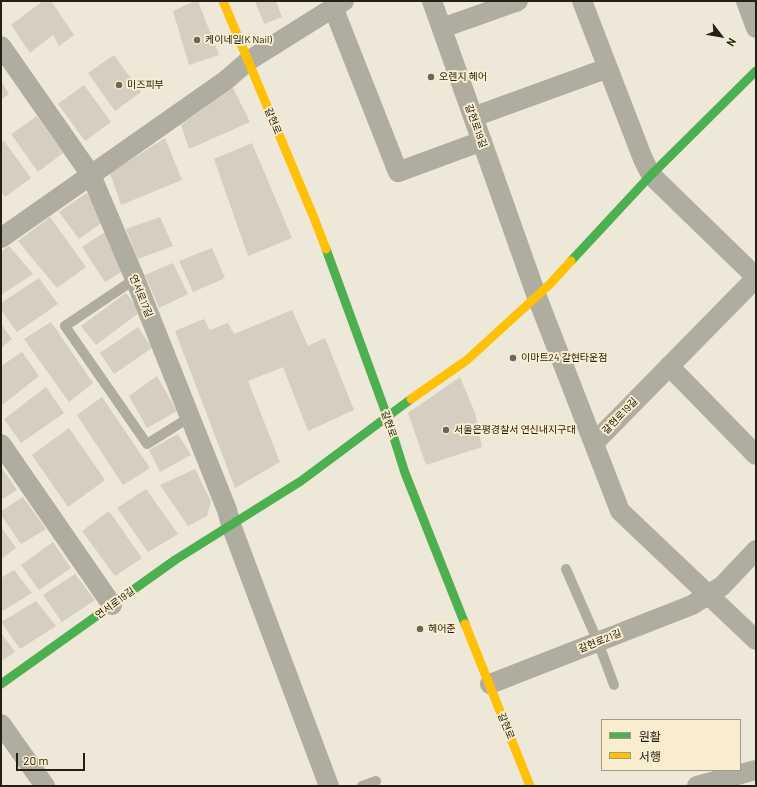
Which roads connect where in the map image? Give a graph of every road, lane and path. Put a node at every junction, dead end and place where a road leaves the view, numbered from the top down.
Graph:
1 (223, 1) edge
2 (432, 1) edge
3 (518, 1) edge
4 (582, 1) edge
5 (746, 1) edge
6 (339, 4) edge
7 (442, 28) junction
8 (756, 28) edge
9 (1, 46) edge
10 (248, 61) junction
11 (608, 68) junction
12 (756, 71) edge
13 (473, 117) junction
14 (482, 141) junction
15 (91, 175) junction
16 (650, 175) junction
17 (1, 238) edge
18 (756, 277) edge
19 (135, 279) junction
20 (537, 296) junction
21 (669, 366) junction
22 (387, 416) junction
23 (190, 417) junction
24 (594, 443) junction
25 (1, 444) edge
26 (756, 455) edge
27 (231, 525) junction
28 (756, 550) edge
29 (566, 569) dead end
30 (708, 595) junction
31 (112, 605) junction
32 (756, 640) edge
33 (598, 642) junction
34 (1, 684) edge
35 (490, 684) junction
36 (614, 685) dead end
37 (1, 724) edge
38 (756, 770) edge
39 (376, 781) dead end
40 (708, 785) edge
41 (45, 786) edge
42 (329, 786) edge
43 (362, 786) edge
44 (530, 786) edge

1 - 10 street, 갈현로
2 - 7 street, 갈현로19길
3 - 7 street
4 - 11 street, 갈현로19길
5 - 8 street
6 - 10 street
6 - 14 street
7 - 13 street, 갈현로19길
9 - 15 street, 연서로17길
10 - 15 street
10 - 22 street, 갈현로
11 - 13 street
11 - 16 street, 갈현로19길
12 - 16 street
13 - 14 street, 갈현로19길
14 - 20 street, 갈현로19길
15 - 17 street
15 - 19 street, 연서로17길
16 - 18 street, 갈현로19길
16 - 20 street
18 - 21 street, 갈현로19길
19 - 23 street, 연서로17길
19 - 23 lane
20 - 22 street
20 - 24 street, 갈현로19길
21 - 24 street, 갈현로19길
21 - 26 street
22 - 27 street, 연서로19길
22 - 35 street, 갈현로
23 - 27 street, 연서로17길
24 - 30 street
25 - 31 street
27 - 31 street, 연서로19길
27 - 42 street
28 - 30 street, 갈현로21길
29 - 33 lane
30 - 32 street
30 - 33 street, 갈현로21길
31 - 34 street, 연서로19길
33 - 35 street, 갈현로21길
33 - 36 lane
35 - 44 street, 갈현로
37 - 41 street
38 - 40 street
39 - 43 lane

